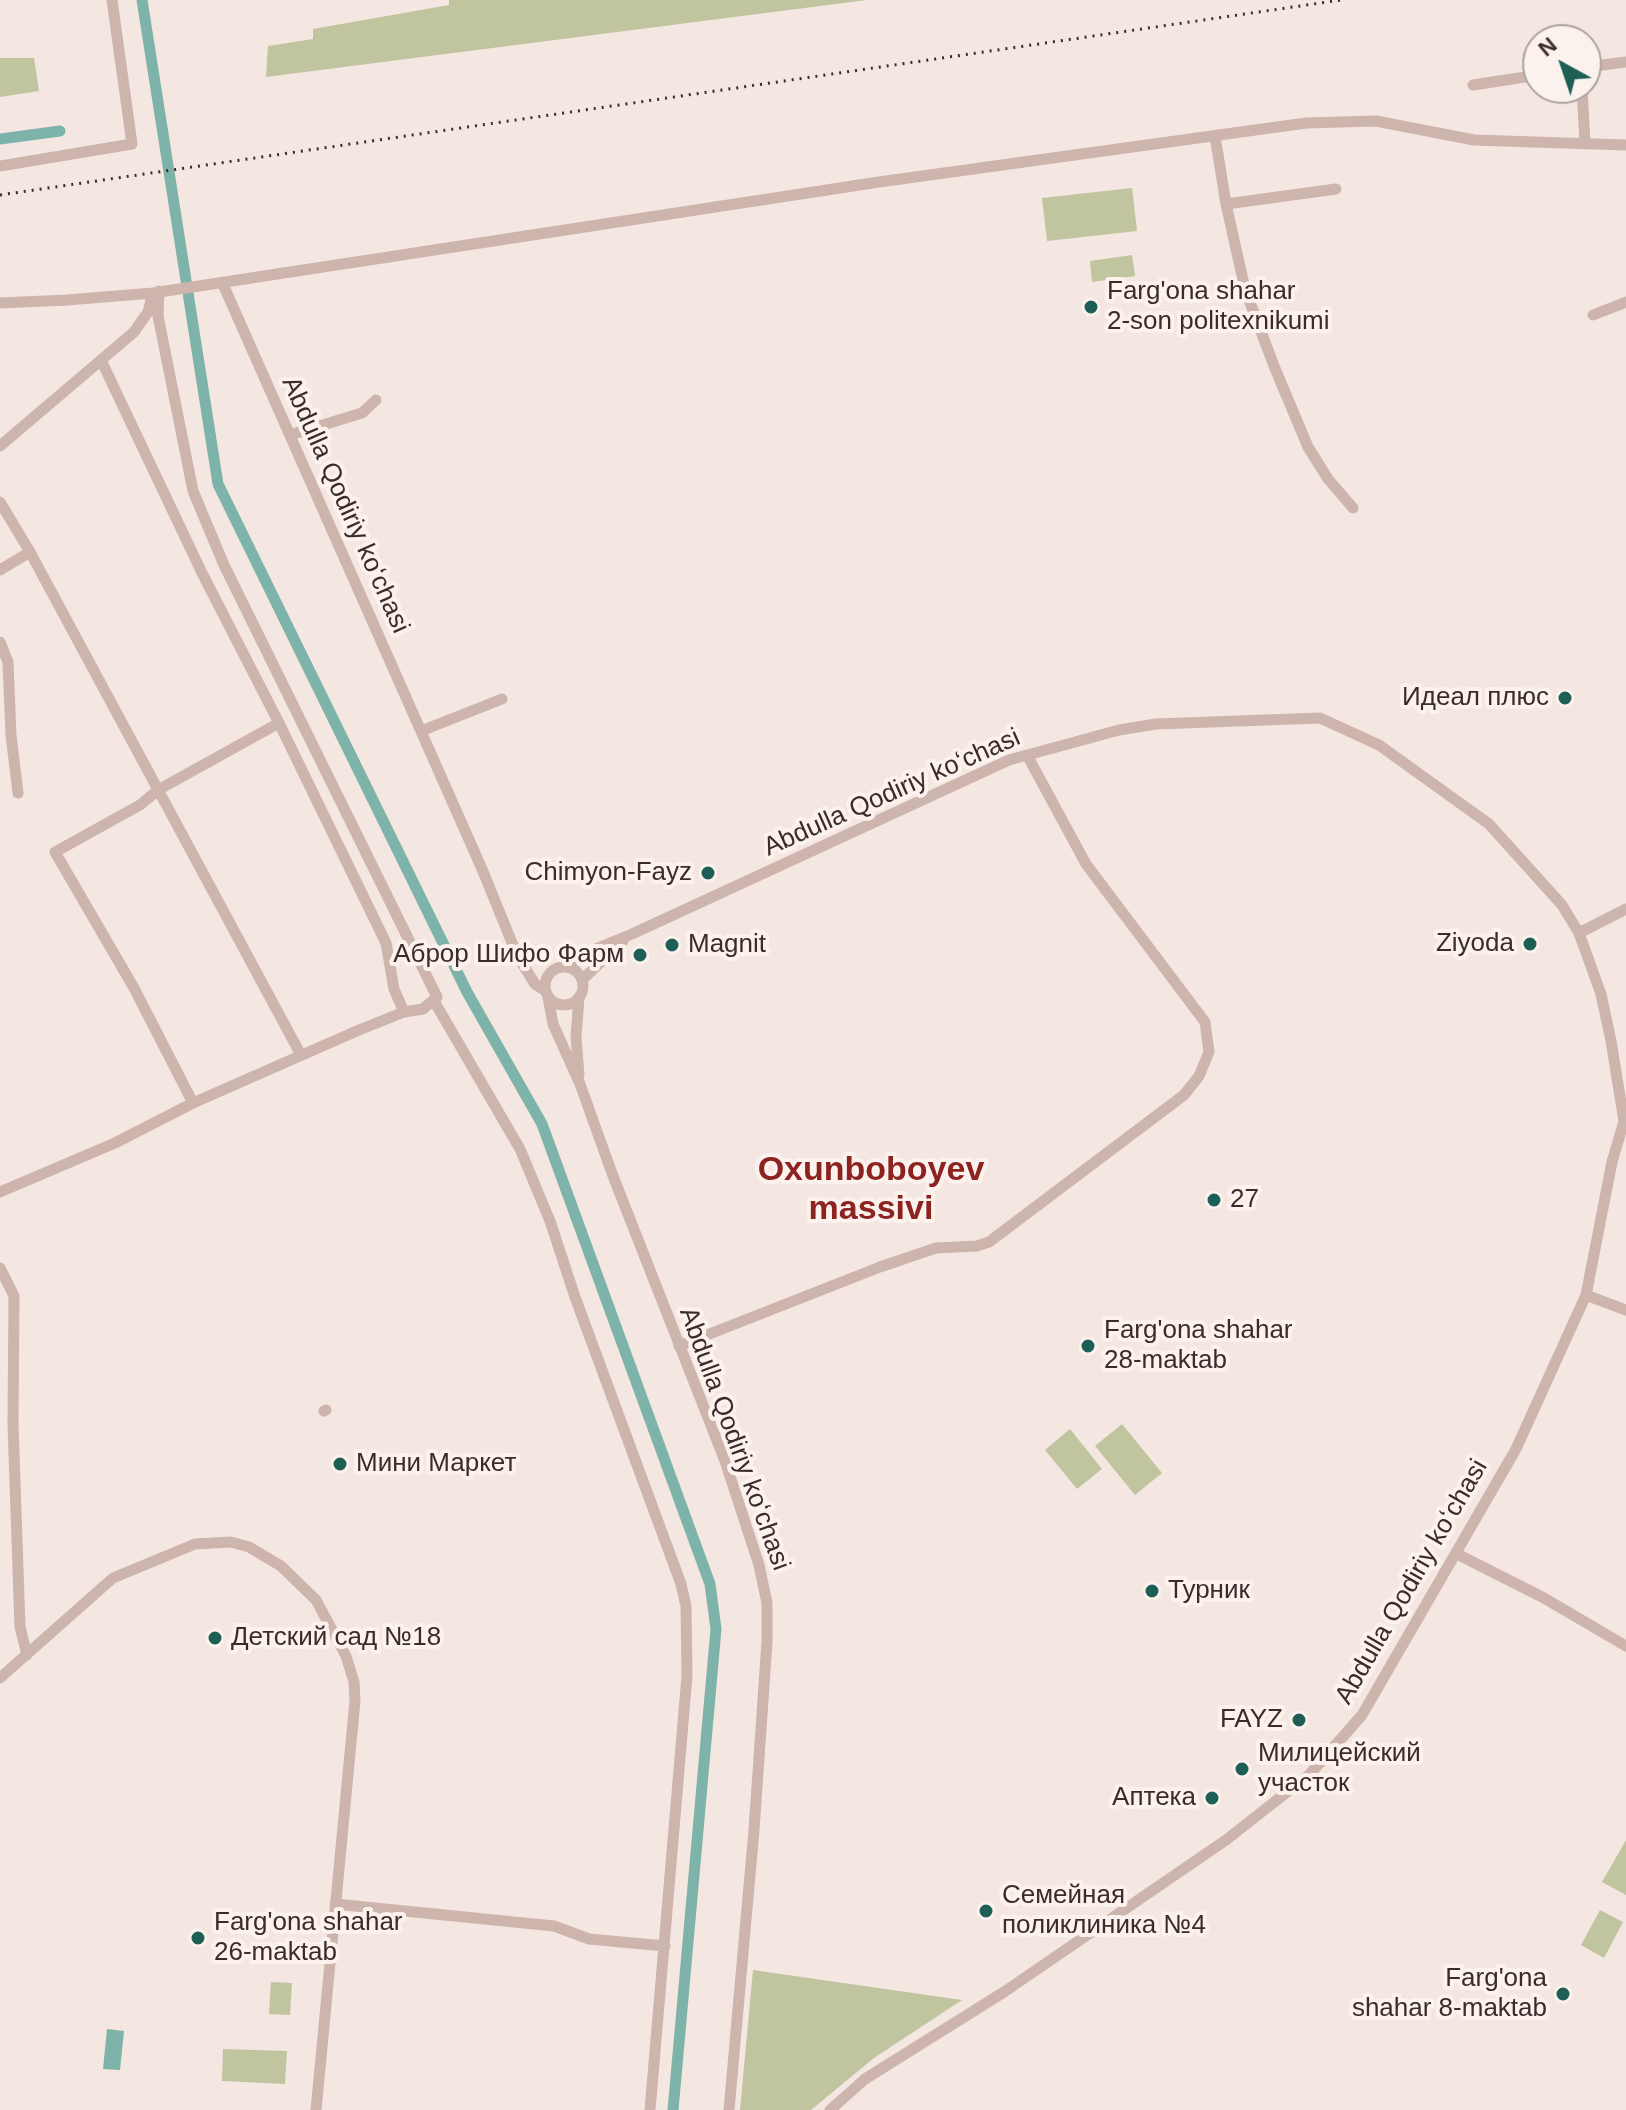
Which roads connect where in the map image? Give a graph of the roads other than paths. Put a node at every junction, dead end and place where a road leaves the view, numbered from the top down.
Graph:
1 (112, 0) edge
2 (1626, 62) edge
3 (1602, 65) edge
4 (1522, 77) edge
5 (1473, 85) dead end
6 (1583, 104) edge
7 (1215, 136) junction
8 (1585, 143) junction
9 (1626, 145) edge
10 (0, 166) edge
11 (1336, 189) dead end
12 (1226, 204) junction
13 (222, 282) junction
14 (161, 291) junction
15 (1626, 302) edge
16 (0, 303) edge
17 (1593, 315) dead end
18 (101, 360) junction
19 (376, 400) dead end
20 (290, 435) junction
21 (0, 446) edge
22 (0, 502) edge
23 (1353, 508) dead end
24 (30, 552) junction
25 (0, 570) edge
26 (0, 642) edge
27 (502, 699) dead end
28 (279, 723) junction
29 (421, 731) junction
30 (1027, 755) junction
31 (158, 790) junction
32 (18, 793) dead end
33 (1626, 909) edge
34 (1579, 933) junction
35 (630, 935) junction
36 (522, 965) junction
37 (558, 968) junction
38 (582, 980) junction
39 (547, 994) junction
40 (438, 996) junction
41 (579, 997) junction
42 (404, 1012) junction
43 (301, 1055) junction
44 (580, 1084) junction
45 (193, 1103) junction
46 (1625, 1121) edge
47 (0, 1192) edge
48 (0, 1269) edge
49 (1586, 1295) junction
50 (1626, 1310) edge
51 (679, 1346) junction
52 (1457, 1554) junction
53 (1626, 1646) edge
54 (27, 1655) junction
55 (0, 1678) edge
56 (335, 1904) junction
57 (665, 1946) junction
58 (316, 2110) edge
59 (650, 2110) edge
60 (729, 2110) edge
61 (830, 2110) edge

1 - 10 street
2 - 3 street
4 - 5 street
6 - 8 street
7 - 8 street
7 - 12 street
7 - 13 street
8 - 9 street
11 - 12 street
12 - 23 street
13 - 14 street
13 - 20 street, Abdulla Qodiriy koʻchasi
14 - 16 street
14 - 18 street
14 - 40 street
15 - 17 street
18 - 21 street
18 - 28 street
19 - 20 street
20 - 29 street, Abdulla Qodiriy koʻchasi
22 - 24 street
24 - 25 street
24 - 31 street
26 - 32 street
27 - 29 street
28 - 31 street
28 - 42 street
29 - 36 street, Abdulla Qodiriy koʻchasi
30 - 34 street, Abdulla Qodiriy koʻchasi
30 - 35 street, Abdulla Qodiriy koʻchasi
30 - 51 street
31 - 43 street
31 - 45 street
33 - 34 street
34 - 46 street, Abdulla Qodiriy koʻchasi
35 - 37 street, Abdulla Qodiriy koʻchasi
35 - 38 street, Abdulla Qodiriy koʻchasi
36 - 37 street
36 - 39 street, Abdulla Qodiriy koʻchasi
37 - 38 street
37 - 39 street
38 - 41 street, Abdulla Qodiriy koʻchasi
39 - 41 street
39 - 44 street, Abdulla Qodiriy koʻchasi
40 - 42 street
40 - 57 street
41 - 44 street, Abdulla Qodiriy koʻchasi
42 - 43 street
43 - 45 street
44 - 51 street, Abdulla Qodiriy koʻchasi
45 - 47 street
46 - 49 street, Abdulla Qodiriy koʻchasi
48 - 54 street
49 - 50 street
49 - 52 street, Abdulla Qodiriy koʻchasi
51 - 60 street, Abdulla Qodiriy koʻchasi
52 - 53 street
52 - 61 street, Abdulla Qodiriy koʻchasi
54 - 55 street
54 - 56 street
56 - 57 street
56 - 58 street
57 - 59 street

